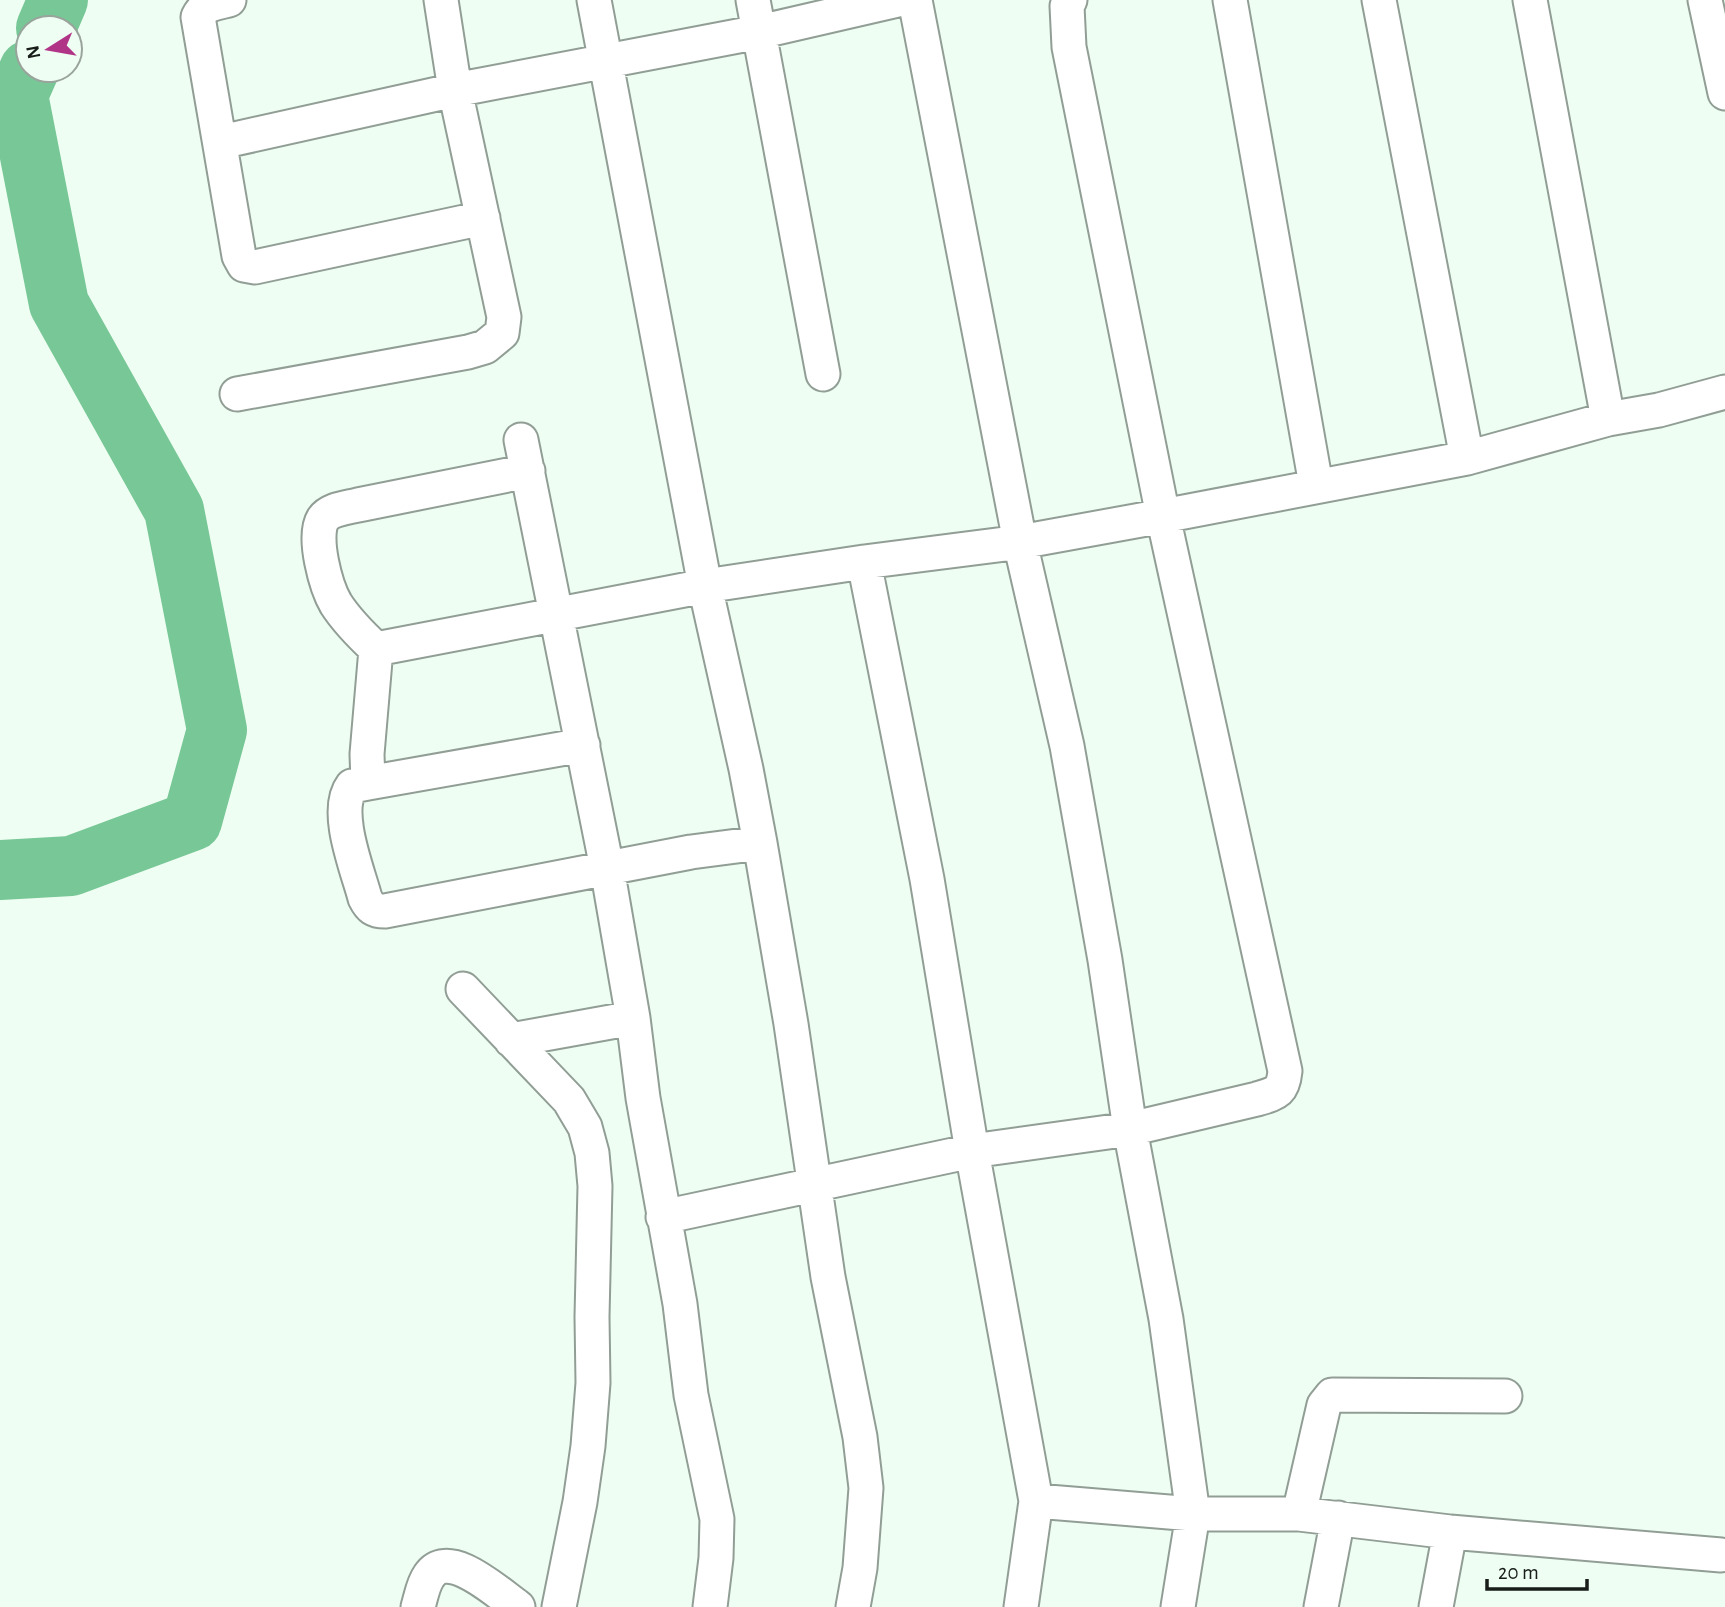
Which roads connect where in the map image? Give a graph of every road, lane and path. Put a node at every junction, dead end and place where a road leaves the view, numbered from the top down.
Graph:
1 (229, 0) edge
2 (441, 0) edge
3 (594, 0) edge
4 (753, 0) edge
5 (898, 0) edge
6 (915, 0) edge
7 (1070, 0) edge
8 (1230, 0) edge
9 (1379, 0) edge
10 (1530, 0) edge
11 (1705, 0) edge
12 (759, 32) junction
13 (604, 61) junction
14 (455, 90) junction
15 (1725, 93) edge
16 (221, 142) junction
17 (483, 218) junction
18 (823, 374) dead end
19 (1725, 392) edge
20 (237, 394) dead end
21 (1608, 419) junction
22 (1467, 458) junction
23 (1316, 485) junction
24 (1163, 516) junction
25 (1020, 542) junction
26 (864, 562) junction
27 (705, 586) junction
28 (558, 615) junction
29 (376, 649) junction
30 (583, 745) junction
31 (368, 783) junction
32 (760, 843) junction
33 (607, 868) junction
34 (463, 989) dead end
35 (633, 1018) junction
36 (511, 1040) junction
37 (1130, 1129) junction
38 (972, 1151) junction
39 (814, 1183) junction
40 (663, 1217) junction
41 (1504, 1396) dead end
42 (1036, 1501) junction
43 (1194, 1514) junction
44 (1298, 1514) junction
45 (1338, 1518) junction
46 (1450, 1532) junction
47 (1721, 1555) dead end
48 (418, 1607) edge
49 (518, 1607) edge
50 (559, 1607) edge
51 (710, 1607) edge
52 (853, 1607) edge
53 (1021, 1607) edge
54 (1178, 1607) edge
55 (1321, 1607) edge
56 (1436, 1607) edge

1 - 16 street
2 - 14 street
3 - 13 street
4 - 12 street
5 - 12 street
6 - 25 street
7 - 24 street
8 - 23 street
9 - 22 street
10 - 21 street
11 - 15 street
12 - 13 street
12 - 18 street
13 - 14 street
13 - 27 street
14 - 16 street
14 - 17 street
16 - 17 street
17 - 20 street
19 - 21 street
21 - 22 street
22 - 23 street
23 - 24 street
24 - 25 street
24 - 37 street
25 - 26 street
25 - 37 street
26 - 27 street
26 - 38 street
27 - 28 street
27 - 32 street
28 - 29 street
28 - 29 street
28 - 30 street
29 - 31 street
30 - 31 street
30 - 33 street
31 - 33 street
32 - 33 street
32 - 39 street
33 - 35 street
34 - 36 street
35 - 36 street
35 - 40 street
36 - 50 street
37 - 38 street
37 - 43 street
38 - 39 street
38 - 42 street
39 - 40 street
39 - 52 street
40 - 51 street
41 - 44 street
42 - 43 street
42 - 53 street
43 - 44 street
43 - 54 street
44 - 45 street
45 - 46 street
45 - 55 street
46 - 47 street
46 - 56 street
48 - 49 street

